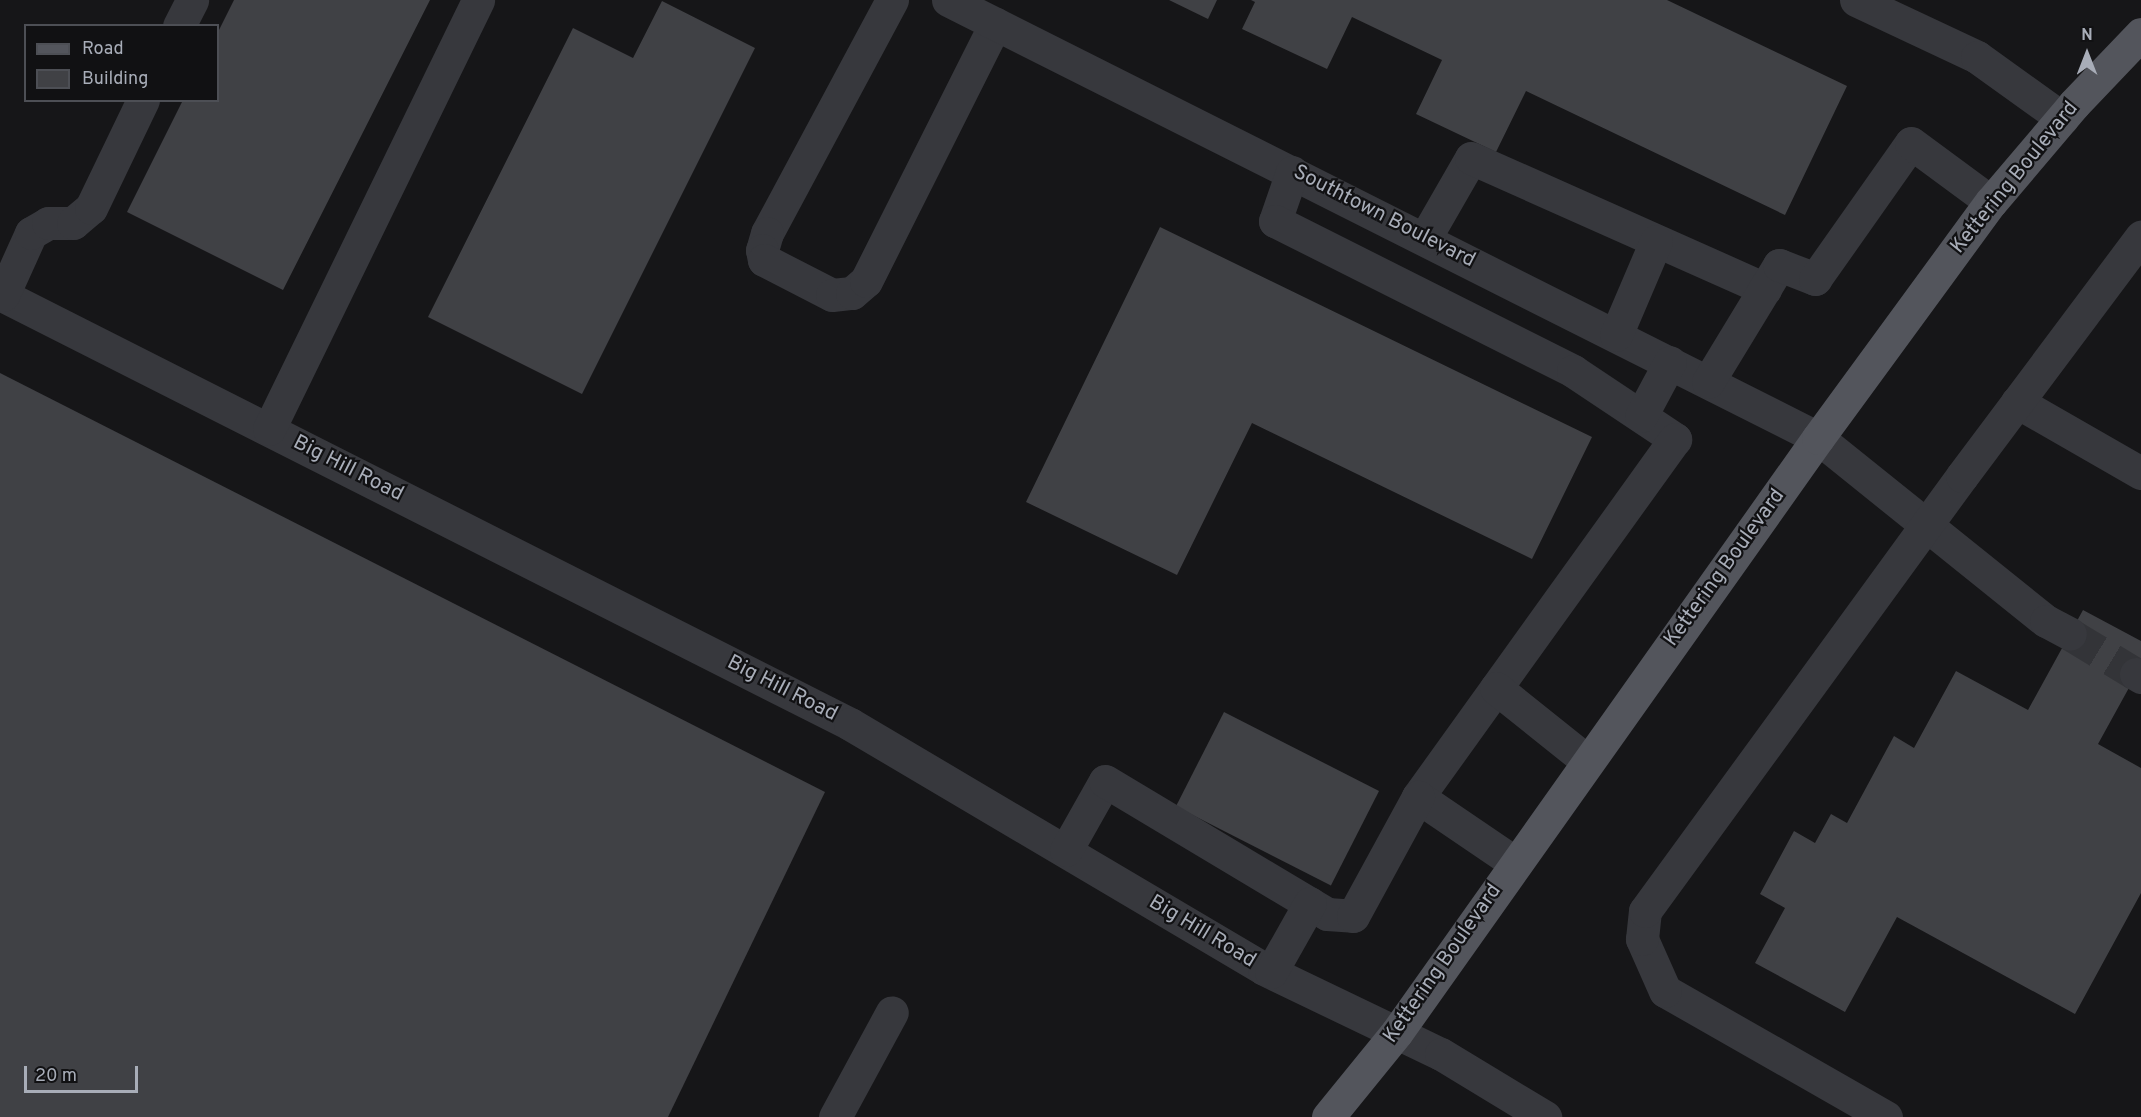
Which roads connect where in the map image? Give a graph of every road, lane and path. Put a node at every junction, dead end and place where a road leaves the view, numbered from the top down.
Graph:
1 (192, 0) edge
2 (478, 0) edge
3 (892, 0) edge
4 (948, 0) edge
5 (1856, 0) edge
6 (180, 24) edge
7 (995, 24) junction
8 (2140, 37) edge
9 (142, 102) edge
10 (2062, 118) junction
11 (1292, 172) junction
12 (1991, 202) junction
13 (2141, 237) edge
14 (1425, 238) junction
15 (1656, 241) junction
16 (1506, 279) junction
17 (1765, 289) junction
18 (2, 294) edge
19 (1484, 326) junction
20 (1616, 335) junction
21 (1670, 362) junction
22 (1708, 382) junction
23 (2017, 402) junction
24 (1641, 416) junction
25 (269, 429) junction
26 (1818, 438) junction
27 (2141, 473) edge
28 (1925, 526) junction
29 (2070, 634) tunnel mouth
30 (1496, 688) junction
31 (1587, 761) junction
32 (1418, 797) junction
33 (1066, 850) junction
34 (1515, 863) junction
35 (1310, 903) junction
36 (1271, 972) junction
37 (892, 1012) dead end
38 (1397, 1032) junction
39 (835, 1117) edge
40 (1328, 1117) edge
41 (1545, 1117) edge
42 (1886, 1117) edge

1 - 6 street
2 - 25 street
3 - 7 street
4 - 7 street, Southtown Boulevard
5 - 10 street
7 - 11 street, Southtown Boulevard
8 - 10 main road, Kettering Boulevard
9 - 18 street
10 - 12 main road, Kettering Boulevard
11 - 14 street, Southtown Boulevard
11 - 19 street
12 - 17 street
12 - 26 main road, Kettering Boulevard
13 - 23 street
14 - 15 street
14 - 16 street, Southtown Boulevard
15 - 17 street
15 - 20 street
16 - 19 street
16 - 20 street, Southtown Boulevard
17 - 22 street
18 - 25 street, Big Hill Road
19 - 24 street
20 - 21 street, Southtown Boulevard
21 - 22 street, Southtown Boulevard
21 - 24 street
22 - 26 street, Southtown Boulevard
23 - 27 street
23 - 28 street
24 - 30 street
25 - 33 street, Big Hill Road
26 - 28 street, Southtown Boulevard
26 - 31 main road, Kettering Boulevard
28 - 29 street, Southtown Boulevard
28 - 42 street
30 - 31 street
30 - 32 street
31 - 34 main road, Kettering Boulevard
32 - 34 street
32 - 35 street
33 - 35 street
33 - 36 street, Big Hill Road
34 - 38 main road, Kettering Boulevard
35 - 36 street
36 - 38 street, Big Hill Road
37 - 39 street
38 - 40 main road, Kettering Boulevard
38 - 41 street, Big Hill Road

